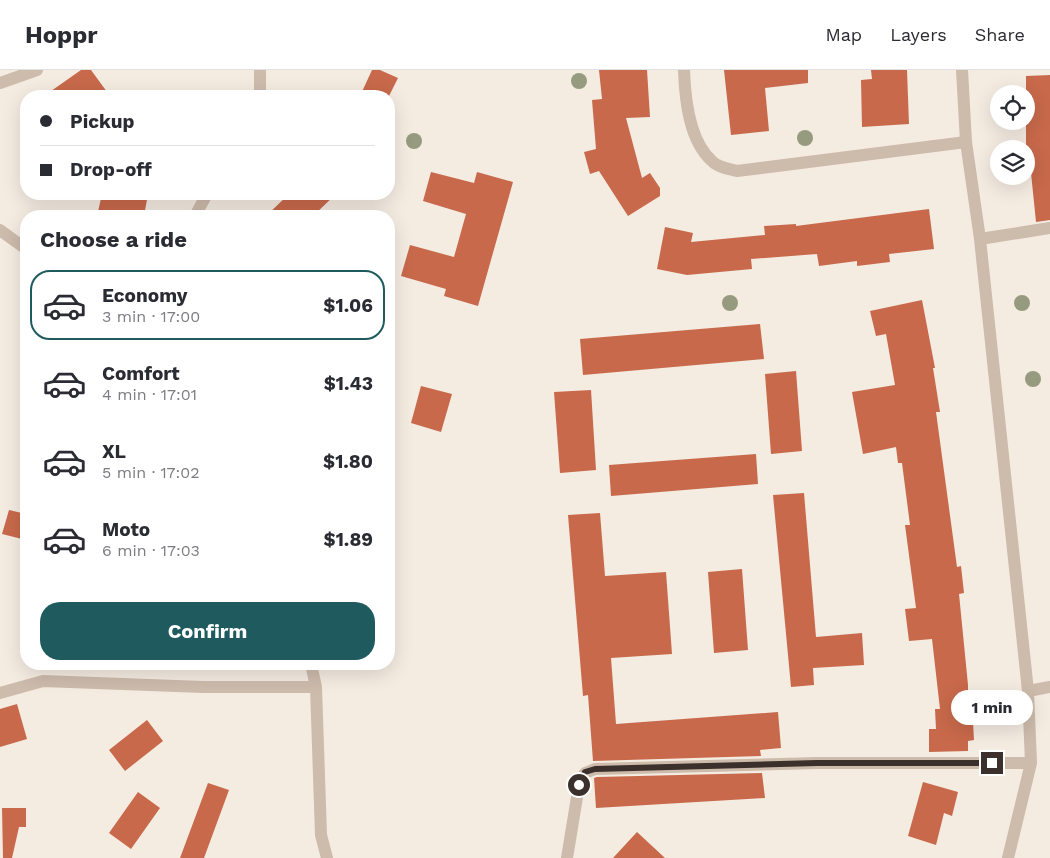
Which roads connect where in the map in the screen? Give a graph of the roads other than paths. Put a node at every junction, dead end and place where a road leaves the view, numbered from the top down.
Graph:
1 (37, 70) edge
2 (260, 70) edge
3 (684, 70) edge
4 (962, 70) edge
5 (0, 83) edge
6 (260, 90) edge
7 (966, 142) junction
8 (1050, 228) edge
9 (0, 230) edge
10 (980, 239) junction
11 (20, 245) edge
12 (313, 670) edge
13 (316, 687) junction
14 (1050, 687) edge
15 (1028, 691) junction
16 (0, 693) edge
17 (1031, 763) junction
18 (327, 858) edge
19 (567, 858) edge
20 (1008, 858) edge

1 - 5 street
2 - 6 street
3 - 7 street
4 - 7 street
7 - 10 street
8 - 10 street
9 - 11 street
10 - 15 street
12 - 13 street
13 - 16 street
13 - 18 street
14 - 15 street
15 - 17 street
17 - 19 street
17 - 20 street

